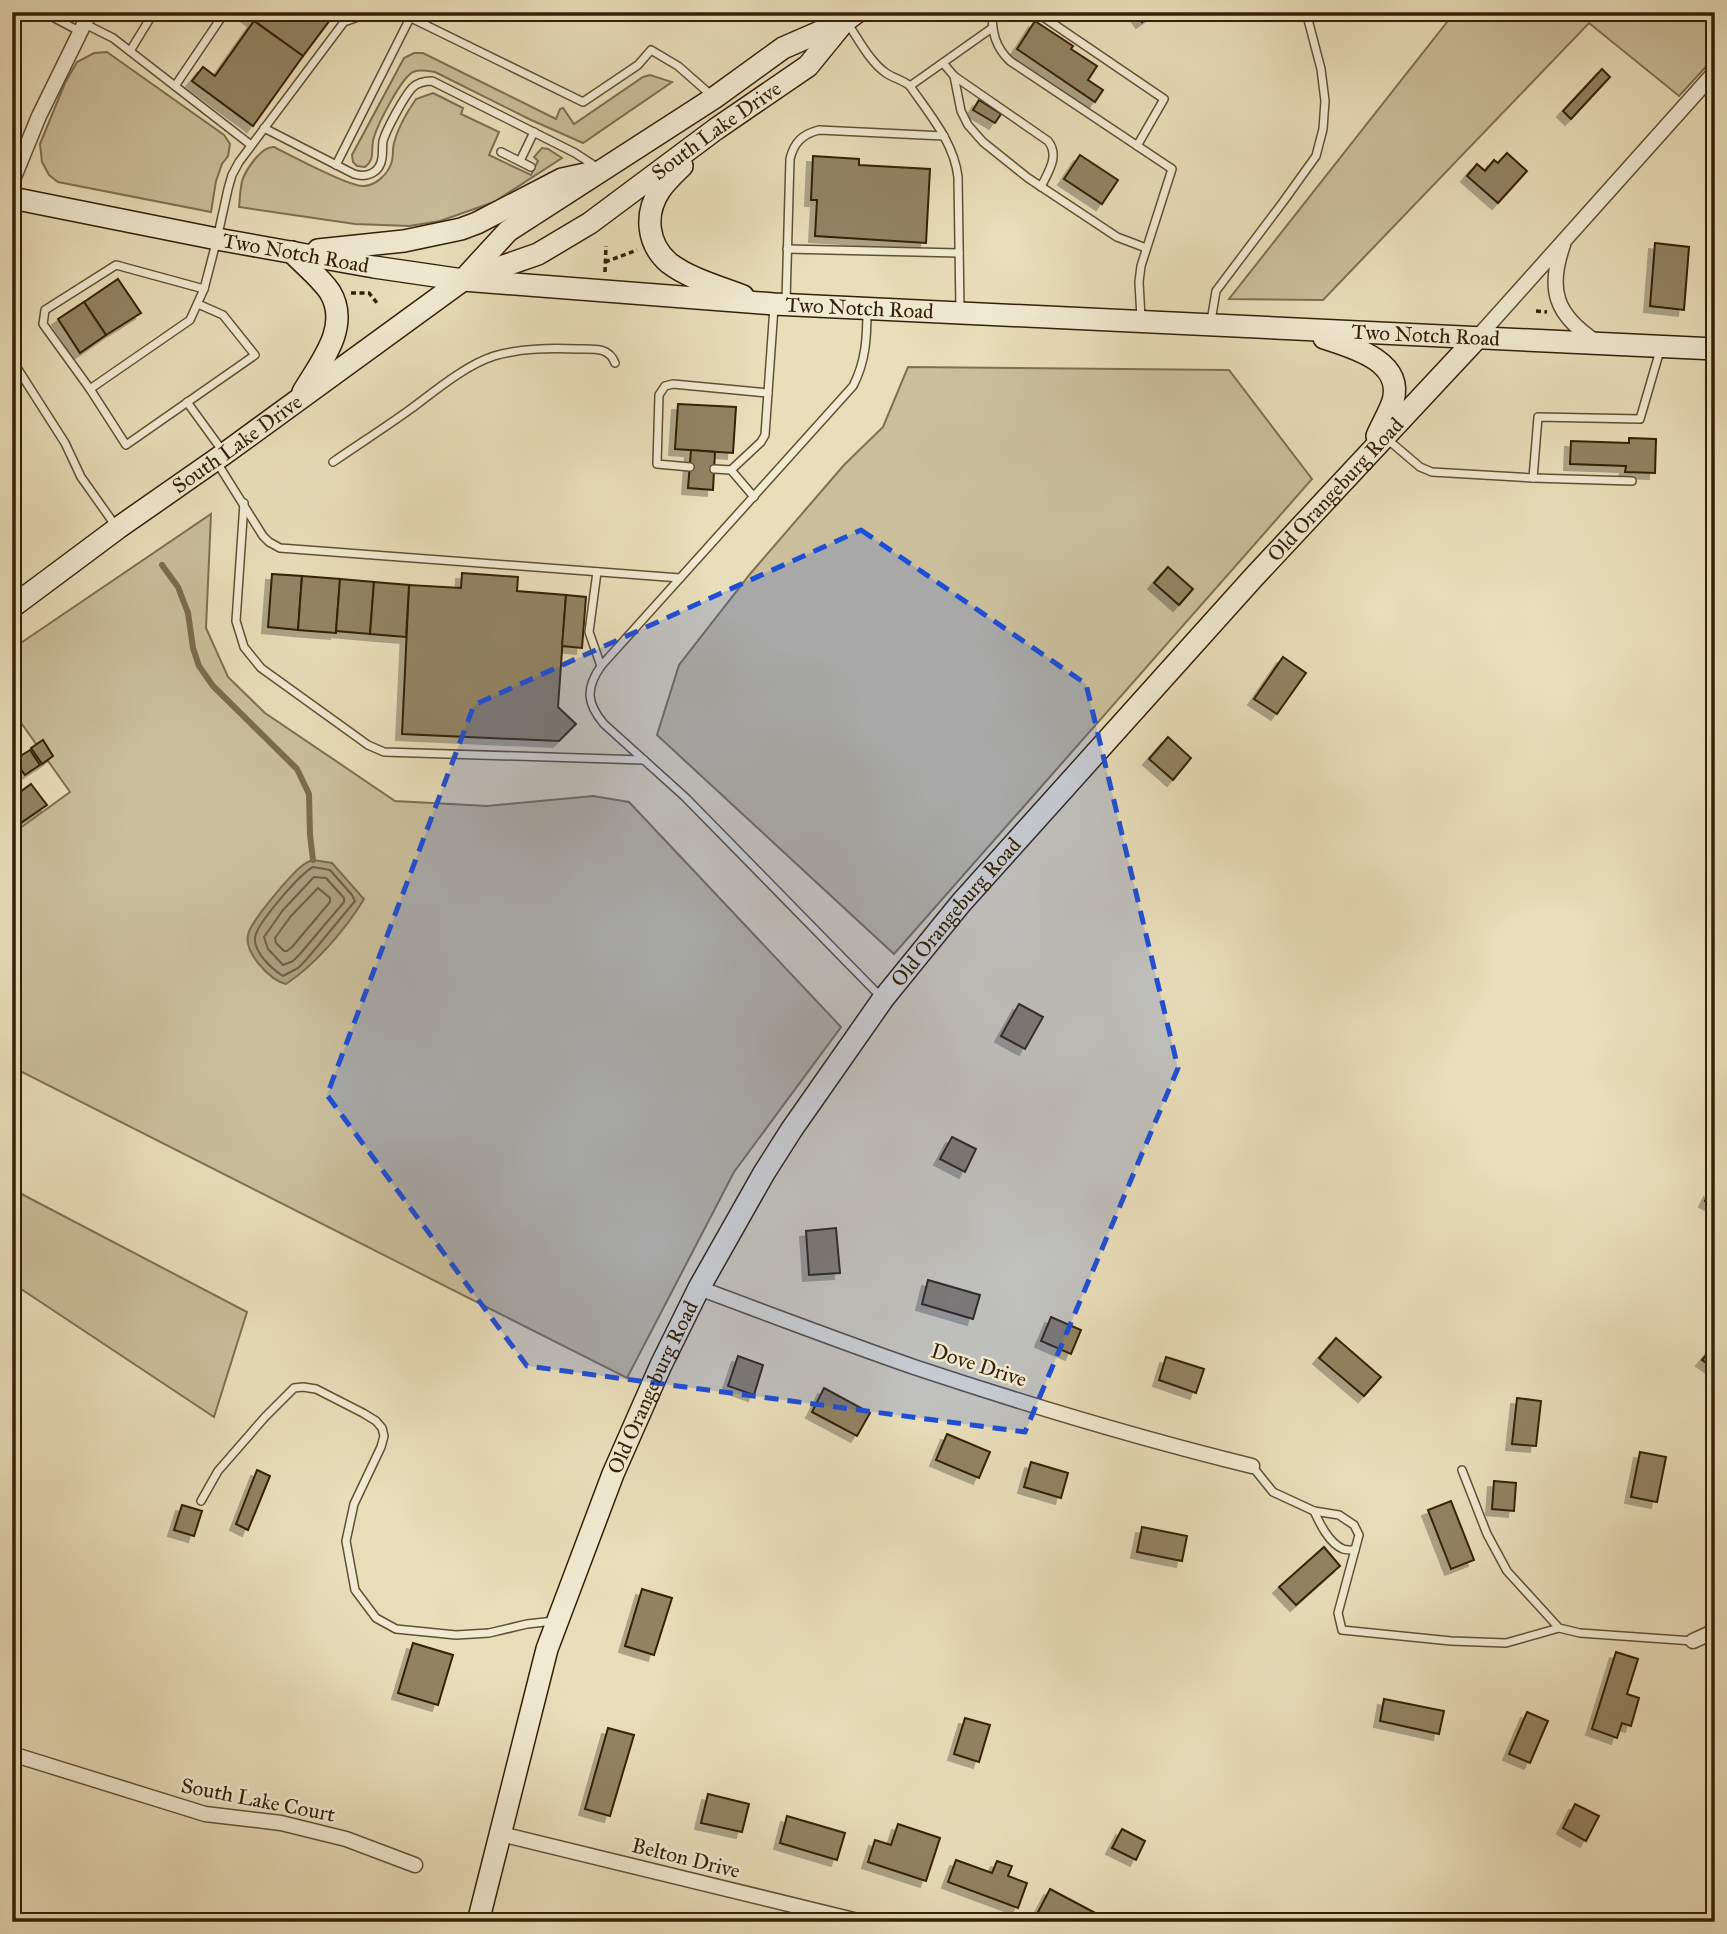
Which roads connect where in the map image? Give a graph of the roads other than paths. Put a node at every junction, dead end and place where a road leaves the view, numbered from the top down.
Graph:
1 (43, 12) edge
2 (154, 12) edge
3 (225, 12) edge
4 (372, 12) edge
5 (399, 12) edge
6 (992, 12) edge
7 (1036, 12) edge
8 (1306, 12) edge
9 (851, 16) edge
10 (410, 18) junction
11 (86, 23) edge
12 (992, 28) junction
13 (130, 51) junction
14 (943, 63) junction
15 (1715, 72) edge
16 (954, 76) junction
17 (175, 86) junction
18 (910, 86) junction
19 (714, 98) junction
20 (264, 128) junction
21 (716, 129) junction
22 (534, 132) junction
23 (944, 136) junction
24 (251, 145) junction
25 (1137, 146) junction
26 (501, 152) dead end
27 (520, 161) junction
28 (336, 165) junction
29 (531, 167) dead end
30 (601, 170) junction
31 (12, 182) edge
32 (1041, 187) junction
33 (12, 198) edge
34 (1565, 238) junction
35 (217, 239) junction
36 (1146, 248) junction
37 (787, 249) junction
38 (292, 252) junction
39 (959, 253) junction
40 (463, 280) junction
41 (204, 289) junction
42 (198, 304) junction
43 (774, 304) junction
44 (867, 309) junction
45 (961, 314) junction
46 (1142, 322) junction
47 (1210, 325) junction
48 (1295, 329) junction
49 (1477, 338) junction
50 (1599, 344) junction
51 (1661, 347) junction
52 (1715, 349) edge
53 (12, 360) edge
54 (615, 363) dead end
55 (90, 389) junction
56 (768, 393) junction
57 (298, 401) junction
58 (187, 402) junction
59 (1385, 437) junction
60 (220, 457) junction
61 (1366, 457) junction
62 (333, 462) dead end
63 (690, 467) dead end
64 (714, 469) dead end
65 (731, 470) junction
66 (1533, 478) junction
67 (1632, 481) dead end
68 (754, 496) junction
69 (244, 503) junction
70 (118, 528) junction
71 (597, 572) junction
72 (680, 578) junction
73 (12, 607) edge
74 (1715, 663) edge
75 (601, 666) junction
76 (1715, 685) edge
77 (645, 760) junction
78 (883, 999) junction
79 (699, 1288) junction
80 (1252, 1465) joint
81 (1462, 1470) dead end
82 (201, 1501) dead end
83 (1314, 1511) junction
84 (1355, 1550) junction
85 (558, 1621) junction
86 (1559, 1628) junction
87 (1715, 1630) edge
88 (1693, 1641) joint
89 (12, 1754) edge
90 (501, 1834) junction
91 (415, 1865) dead end
92 (478, 1922) edge
93 (862, 1922) edge

1 - 11 lane
2 - 13 lane
3 - 17 lane
4 - 20 lane
5 - 10 lane
6 - 12 lane
7 - 25 lane
8 - 47 lane
9 - 18 lane
9 - 19 street, South Lake Drive
9 - 21 street, South Lake Drive
10 - 19 lane
10 - 28 lane
11 - 13 lane
11 - 31 street
12 - 14 lane
12 - 25 lane
13 - 17 lane
14 - 16 lane
14 - 18 lane
15 - 34 street, Old Orangeburg Road
16 - 32 lane
16 - 32 lane
17 - 24 lane
18 - 23 lane
19 - 30 street, South Lake Drive
20 - 24 lane
20 - 28 lane
21 - 40 street, South Lake Drive
21 - 43 street
22 - 27 lane
22 - 28 lane
22 - 30 lane
23 - 37 lane
23 - 39 lane
24 - 35 lane
25 - 36 lane
26 - 27 lane
27 - 29 lane
30 - 38 street
30 - 40 street, South Lake Drive
32 - 36 lane
33 - 35 street, Two Notch Road
34 - 49 street, Old Orangeburg Road
34 - 50 street
35 - 38 street, Two Notch Road
35 - 41 lane
36 - 46 lane
37 - 39 lane
37 - 43 lane
38 - 40 street, Two Notch Road
38 - 57 street
39 - 45 lane
40 - 43 street, Two Notch Road
40 - 57 street, South Lake Drive
41 - 42 lane
41 - 55 lane
42 - 55 lane
42 - 58 lane
43 - 44 street, Two Notch Road
43 - 56 lane
44 - 45 street, Two Notch Road
44 - 68 lane
45 - 46 street, Two Notch Road
46 - 47 street, Two Notch Road
47 - 48 street, Two Notch Road
48 - 49 street, Two Notch Road
48 - 61 street
49 - 50 street, Two Notch Road
49 - 59 street, Old Orangeburg Road
50 - 51 street, Two Notch Road
51 - 52 street, Two Notch Road
51 - 66 lane
53 - 70 lane
54 - 62 lane
55 - 58 lane
56 - 63 lane
56 - 65 lane
57 - 60 street, South Lake Drive
58 - 60 lane
59 - 61 street, Old Orangeburg Road
59 - 66 lane
60 - 69 lane
60 - 70 street, South Lake Drive
61 - 78 street, Old Orangeburg Road
64 - 65 lane
65 - 68 lane
66 - 67 lane
68 - 72 lane
69 - 71 lane
69 - 77 lane
70 - 73 street, South Lake Drive
71 - 72 lane
71 - 75 lane
72 - 75 lane
74 - 76 lane
75 - 77 lane
77 - 78 lane
78 - 79 street, Old Orangeburg Road
79 - 80 street, Dove Drive
79 - 85 street, Old Orangeburg Road
80 - 83 lane
81 - 86 lane
82 - 85 lane
83 - 84 lane
83 - 84 lane
84 - 86 lane
85 - 90 street, Old Orangeburg Road
86 - 88 lane
87 - 88 street
89 - 91 street, South Lake Court
90 - 92 street, Old Orangeburg Road
90 - 93 street, Belton Drive

